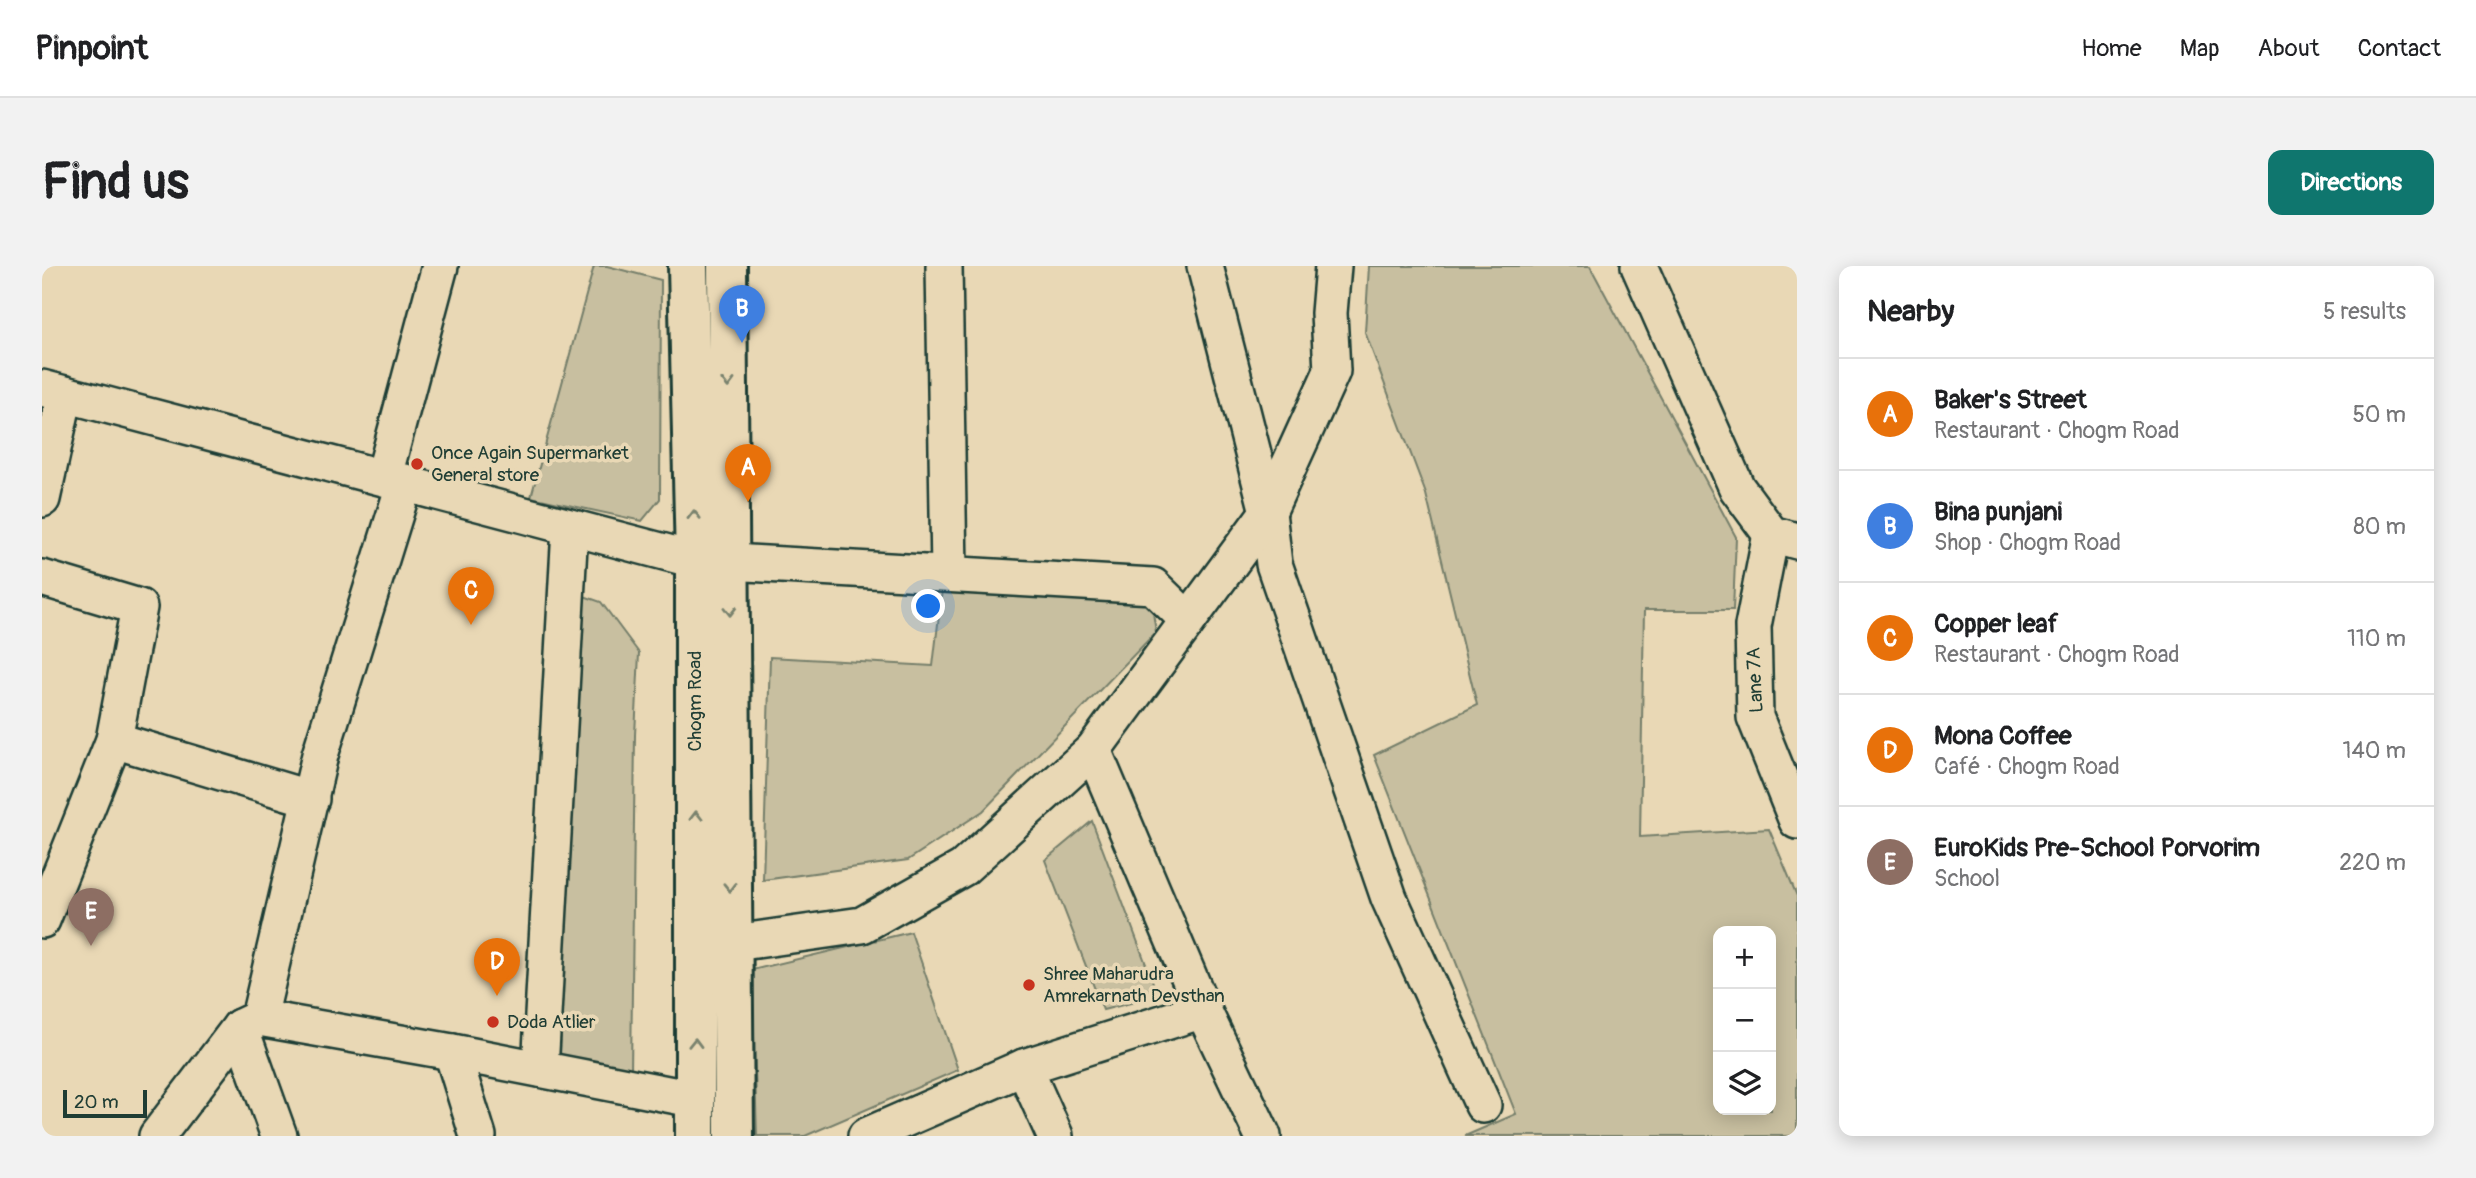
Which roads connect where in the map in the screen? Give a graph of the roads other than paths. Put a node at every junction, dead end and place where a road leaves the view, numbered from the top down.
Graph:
1 (440, 266) edge
2 (688, 266) edge
3 (727, 266) edge
4 (943, 266) edge
5 (951, 266) edge
6 (1205, 266) edge
7 (1333, 266) edge
8 (1639, 266) edge
9 (53, 391) edge
10 (395, 479) junction
11 (42, 499) edge
12 (1268, 512) junction
13 (570, 528) junction
14 (1784, 538) edge
15 (712, 561) junction
16 (949, 573) junction
17 (42, 578) edge
18 (1188, 620) junction
19 (114, 740) junction
20 (1093, 750) junction
21 (311, 799) junction
22 (1797, 821) edge
23 (42, 920) edge
24 (714, 946) junction
25 (1203, 1010) junction
26 (250, 1023) junction
27 (452, 1052) junction
28 (1024, 1066) junction
29 (540, 1069) junction
30 (1483, 1105) dead end
31 (694, 1117) edge
32 (157, 1136) edge
33 (279, 1136) edge
34 (478, 1136) edge
35 (734, 1136) edge
36 (866, 1136) edge
37 (1055, 1136) edge
38 (1264, 1136) edge

1 - 10 street
15 -> 2 main road, Chogm Road
3 -> 15 main road, Chogm Road
4 - 5 street
4 - 16 street
6 - 12 street
7 - 12 street
8 - 14 street
9 - 10 street
9 - 11 street
10 - 13 street
10 - 21 street
12 - 18 street
12 - 30 street
13 - 15 street
13 - 29 street
14 - 22 street, Lane 7A
15 - 16 street
15 - 24 main road, Chogm Road
16 - 18 street
17 - 19 street
18 - 20 street
19 - 21 street
19 - 23 street
20 - 24 street
20 - 25 street
21 - 26 street
31 -> 24 main road, Chogm Road
24 - 35 main road, Chogm Road
25 - 28 street
25 - 38 street
26 - 27 street
26 - 32 street
26 - 33 street
27 - 29 street
27 - 34 street
28 - 36 street
28 - 37 street
29 - 31 street

